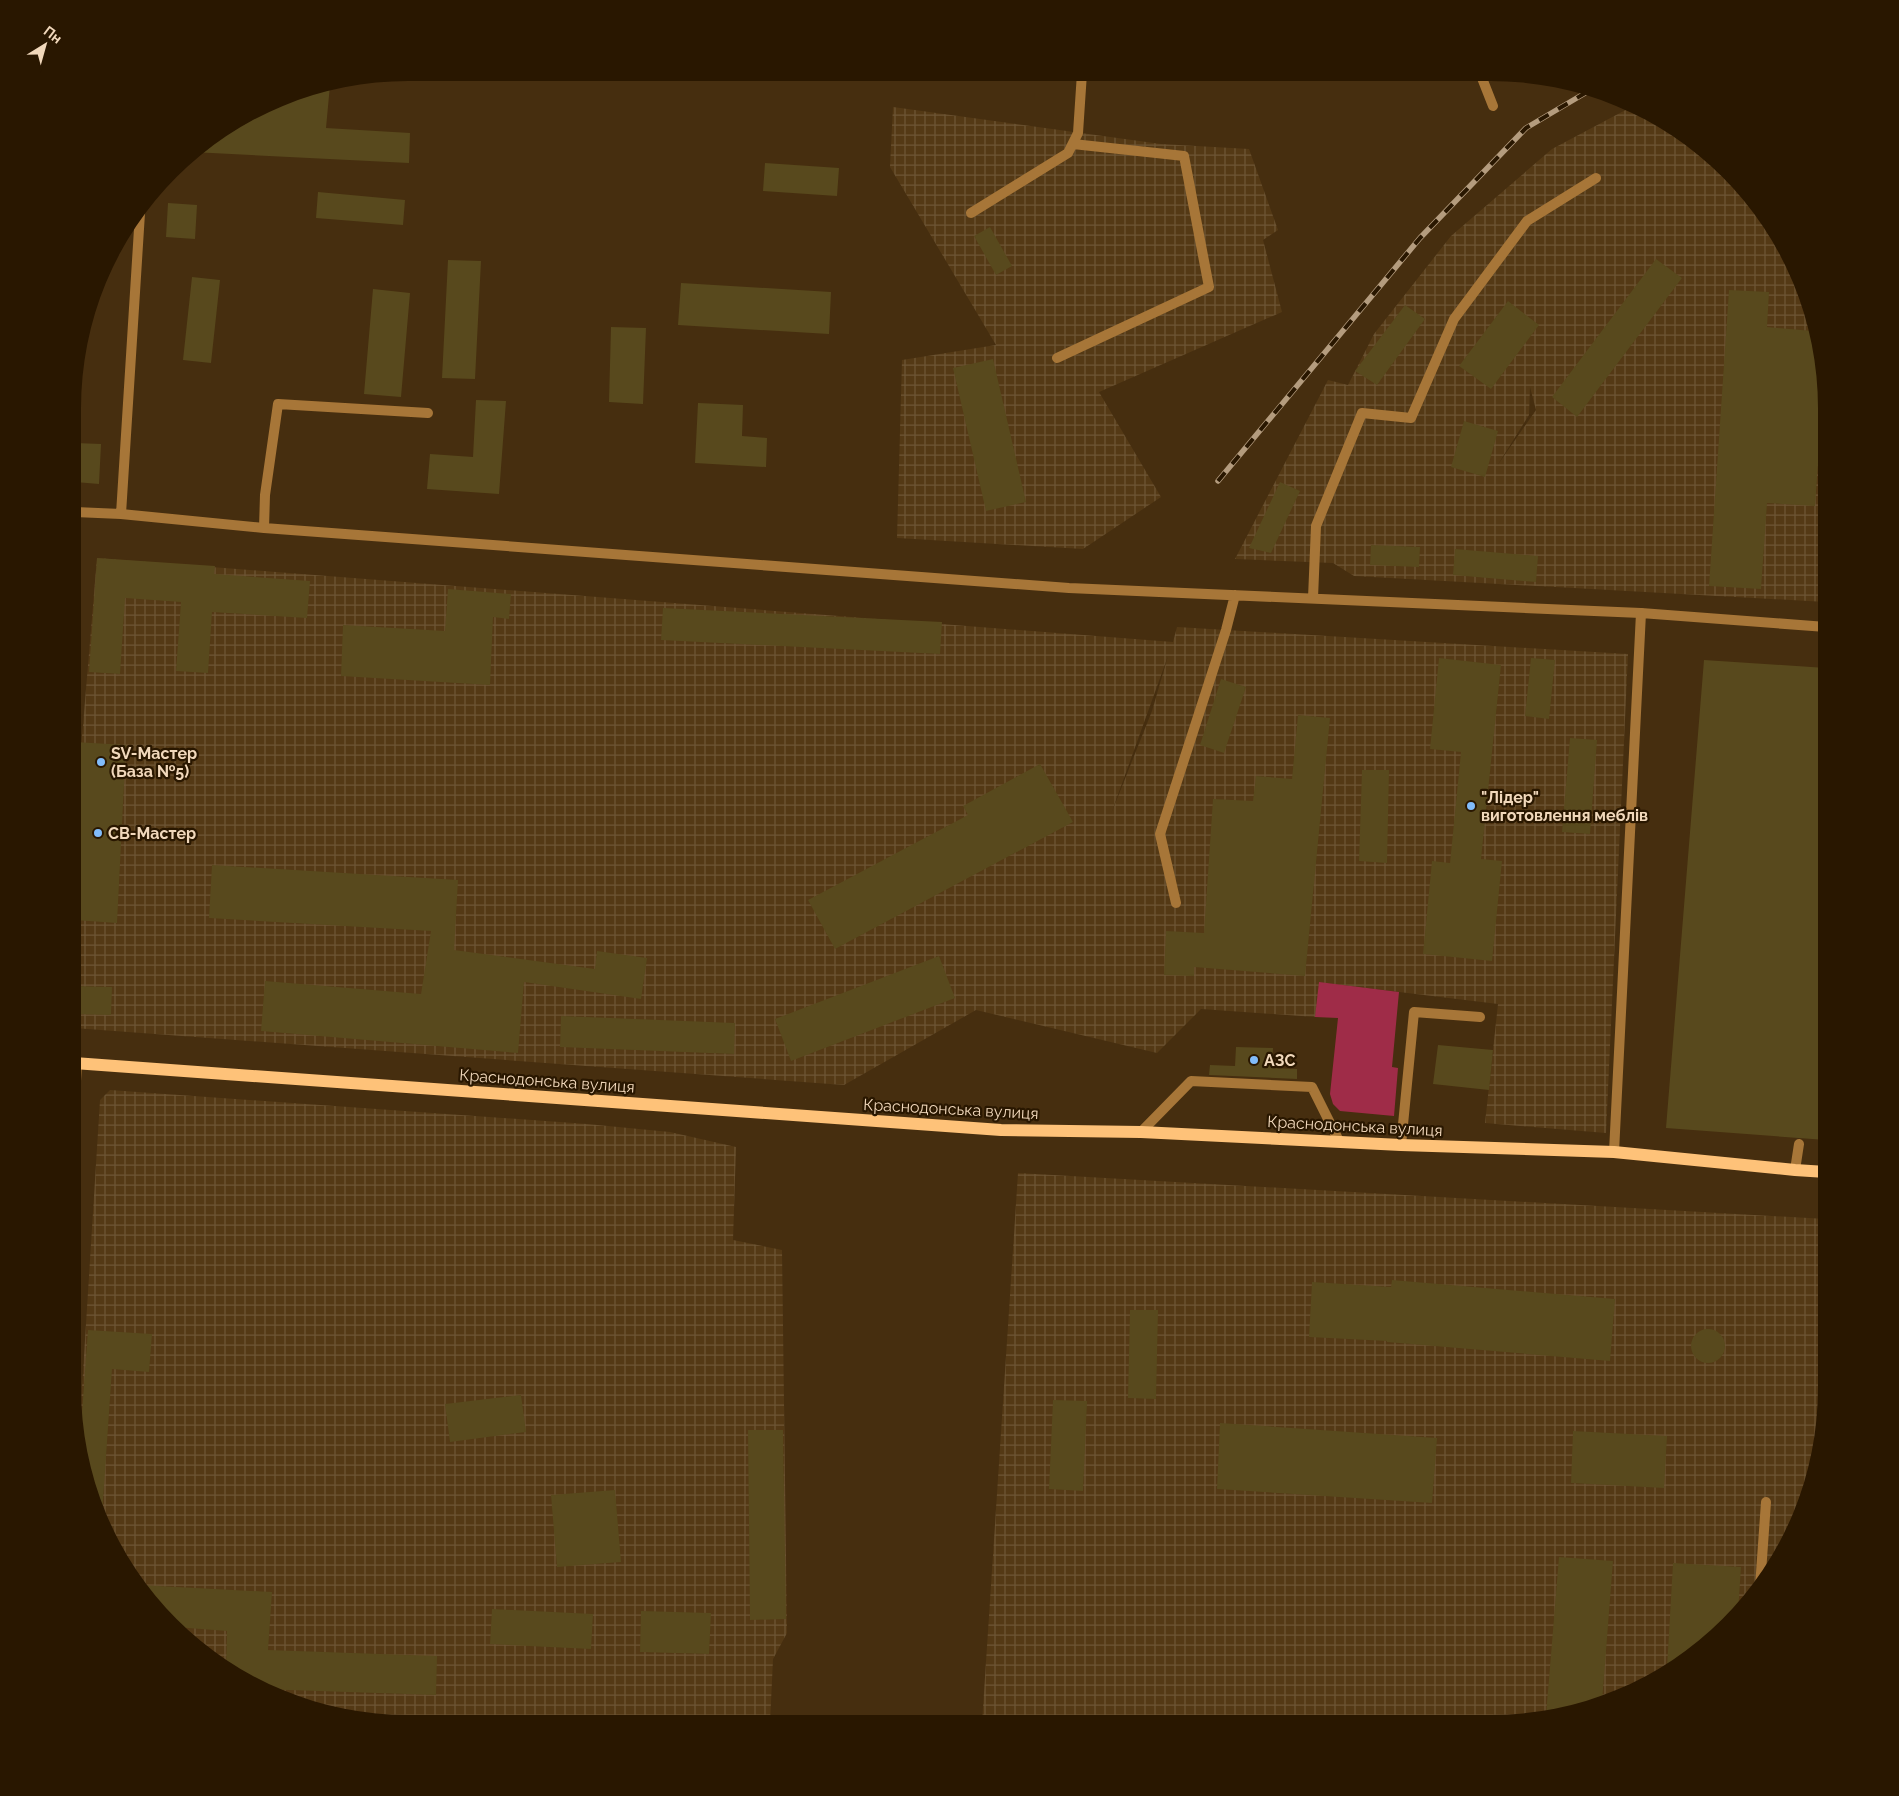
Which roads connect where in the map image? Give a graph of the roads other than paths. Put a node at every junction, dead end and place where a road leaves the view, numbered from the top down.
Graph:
1 (1081, 81) edge
2 (1483, 81) edge
3 (1493, 106) dead end
4 (1073, 144) junction
5 (1596, 178) dead end
6 (971, 213) dead end
7 (139, 221) edge
8 (1058, 358) dead end
9 (428, 413) dead end
10 (81, 512) edge
11 (121, 514) junction
12 (264, 528) junction
13 (1235, 595) junction
14 (1313, 598) junction
15 (1641, 613) junction
16 (1818, 626) edge
17 (1176, 903) dead end
18 (1480, 1017) dead end
19 (81, 1063) edge
20 (1141, 1132) junction
21 (1338, 1141) junction
22 (1799, 1144) dead end
23 (1400, 1145) junction
24 (1614, 1152) junction
25 (1795, 1170) junction
26 (1818, 1171) edge
27 (1766, 1502) dead end
28 (1761, 1573) edge

1 - 4 street
2 - 3 street
4 - 6 street
4 - 8 street
5 - 14 street
7 - 11 street
9 - 12 street
10 - 11 street
11 - 12 street
12 - 13 street
13 - 14 street
13 - 17 street
14 - 15 street
15 - 16 street
15 - 24 street
18 - 23 street
19 - 20 main road, Краснодонська вулиця
20 - 21 main road, Краснодонська вулиця
20 - 21 street
21 - 23 main road, Краснодонська вулиця
22 - 25 street
23 - 24 main road, Краснодонська вулиця
24 - 25 main road, Краснодонська вулиця
25 - 26 main road, Краснодонська вулиця
27 - 28 street

